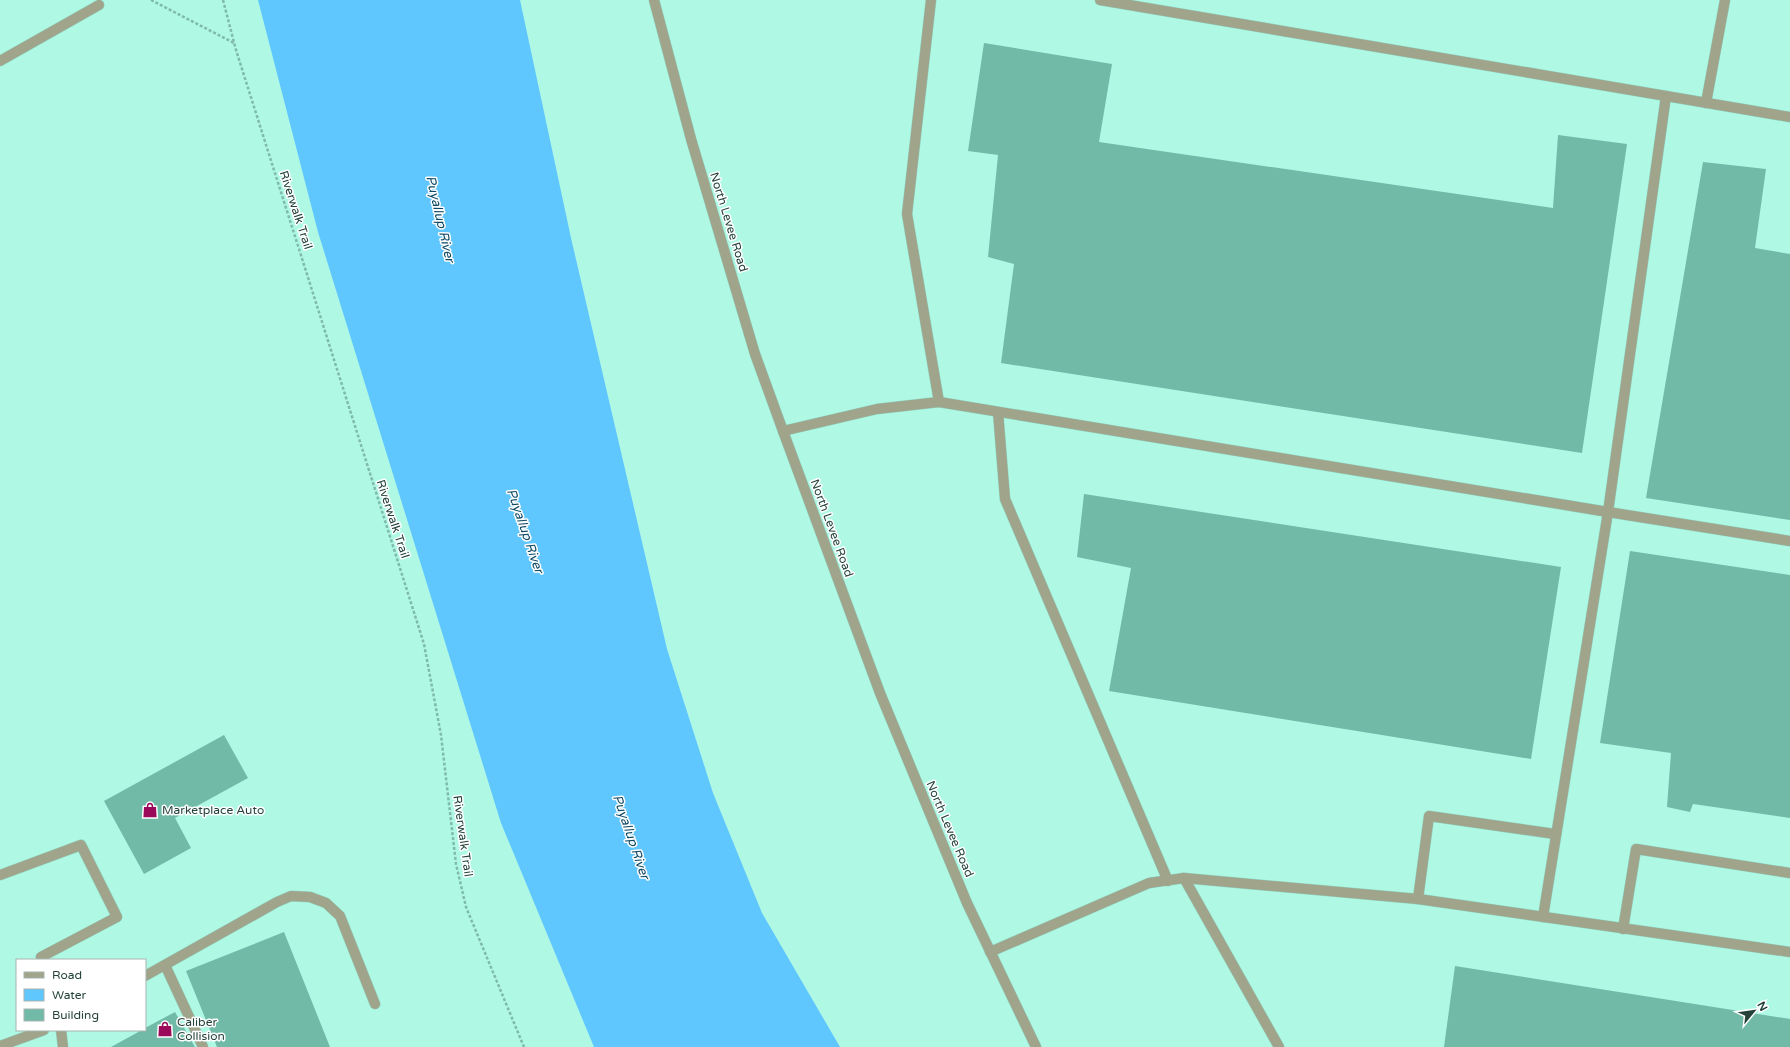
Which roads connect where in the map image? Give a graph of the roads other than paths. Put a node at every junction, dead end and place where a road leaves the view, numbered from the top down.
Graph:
1 (654, 0) edge
2 (931, 0) edge
3 (1100, 0) edge
4 (1725, 0) edge
5 (99, 5) dead end
6 (0, 61) edge
7 (1666, 96) junction
8 (1706, 103) junction
9 (1790, 117) edge
10 (939, 402) junction
11 (998, 412) junction
12 (783, 431) junction
13 (1608, 512) junction
14 (1790, 541) edge
15 (1555, 834) junction
16 (1790, 873) edge
17 (0, 875) edge
18 (1184, 878) junction
19 (1168, 881) junction
20 (1418, 899) junction
21 (1542, 917) junction
22 (1623, 929) junction
23 (990, 952) junction
24 (1790, 952) edge
25 (42, 959) edge
26 (165, 965) junction
27 (146, 975) edge
28 (375, 1004) dead end
29 (41, 1031) edge
30 (61, 1031) edge
31 (0, 1046) edge
32 (64, 1047) edge
33 (203, 1047) edge
34 (1036, 1047) edge
35 (1279, 1047) edge

1 - 12 street, North Levee Road
2 - 10 street
3 - 7 street
4 - 8 street
5 - 6 street
7 - 8 street
7 - 13 street
8 - 9 street
10 - 11 street
10 - 12 street
11 - 13 street
11 - 19 street
12 - 23 street, North Levee Road
13 - 14 street
13 - 15 street
15 - 20 street
15 - 21 street
16 - 22 street
17 - 25 street
18 - 19 street
18 - 20 street
18 - 35 street
19 - 23 street
20 - 21 street
21 - 22 street
22 - 24 street
23 - 34 street, North Levee Road
26 - 27 street
26 - 28 street
26 - 33 street
29 - 31 street
30 - 32 street

